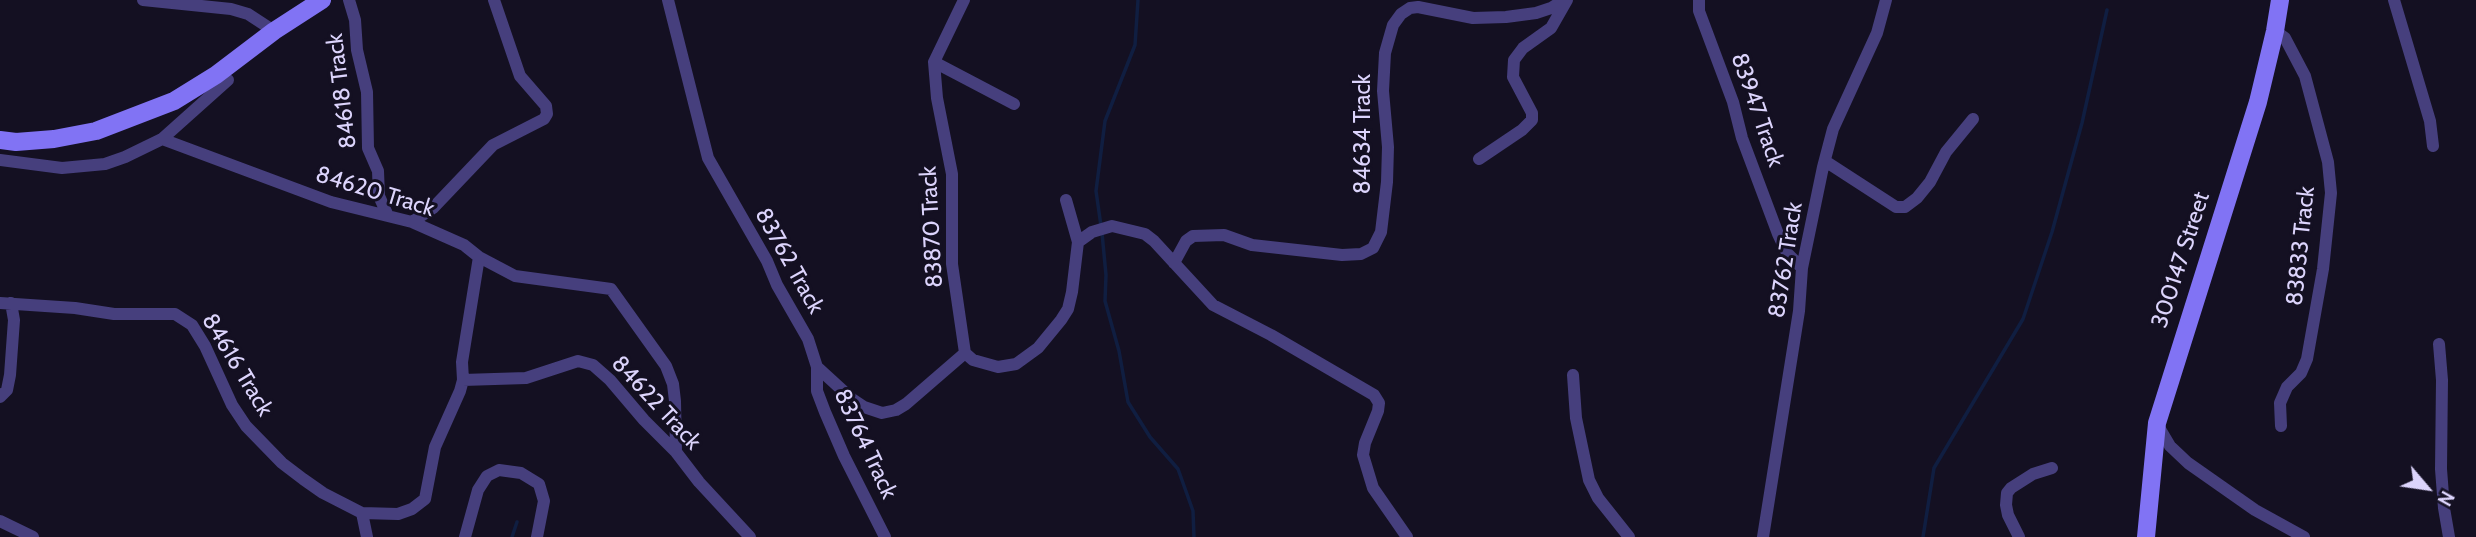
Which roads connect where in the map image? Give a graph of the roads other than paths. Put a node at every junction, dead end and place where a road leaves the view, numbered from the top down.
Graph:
1 (143, 0) edge
2 (322, 0) edge
3 (349, 0) edge
4 (494, 0) edge
5 (668, 0) edge
6 (964, 0) edge
7 (1565, 0) edge
8 (1699, 0) edge
9 (1886, 0) edge
10 (2280, 0) edge
11 (2394, 0) edge
12 (274, 31) junction
13 (2275, 32) junction
14 (934, 62) junction
15 (228, 80) dead end
16 (1014, 104) dead end
17 (1973, 119) dead end
18 (162, 139) junction
19 (0, 140) edge
20 (2433, 146) dead end
21 (1479, 159) dead end
22 (0, 160) edge
23 (1825, 161) junction
24 (1066, 200) dead end
25 (388, 216) junction
26 (412, 222) junction
27 (1078, 242) junction
28 (479, 257) junction
29 (1174, 263) junction
30 (1802, 268) junction
31 (5, 303) edge
32 (2439, 344) dead end
33 (965, 353) junction
34 (817, 367) junction
35 (1573, 374) dead end
36 (463, 380) junction
37 (0, 397) edge
38 (2157, 423) junction
39 (2281, 426) dead end
40 (676, 452) junction
41 (2052, 468) dead end
42 (362, 513) junction
43 (0, 520) edge
44 (33, 537) edge
45 (367, 537) edge
46 (465, 537) edge
47 (537, 537) edge
48 (750, 537) edge
49 (885, 537) edge
50 (1407, 537) edge
51 (1629, 537) edge
52 (1763, 537) edge
53 (2019, 537) edge
54 (2146, 537) edge
55 (2304, 537) edge
56 (2449, 537) edge

1 - 12 street
2 - 12 street
3 - 25 street, 84618 Track
4 - 26 street
5 - 34 street, 83762 Track
6 - 14 street
7 - 21 street
7 - 29 street, 84634 Track
8 - 30 street, 83947 Track
9 - 23 street, 83762 Track
10 - 13 street, 300147 Street
11 - 20 street
12 - 19 street
13 - 38 street, 300147 Street
13 - 39 street, 83833 Track
14 - 16 street
14 - 33 street, 83870 Track
15 - 18 street
17 - 23 street
18 - 22 street
18 - 25 street, 84620 Track
23 - 30 street, 83762 Track
24 - 27 street
25 - 26 street, 84620 Track
26 - 28 street, 84620 Track
27 - 29 street
27 - 33 street
28 - 36 street
28 - 40 street, 84620 Track
29 - 50 street
30 - 52 street, 83762 Track
31 - 37 street
31 - 42 street, 84616 Track
32 - 56 street
33 - 34 street, 83762 Track
34 - 49 street, 83764 Track
35 - 51 street
36 - 40 street, 84622 Track
36 - 42 street, 84616 Track
38 - 54 street, 300147 Street
38 - 55 street
40 - 48 street, 84622 Track
41 - 53 street
42 - 45 street
43 - 44 street
46 - 47 street

